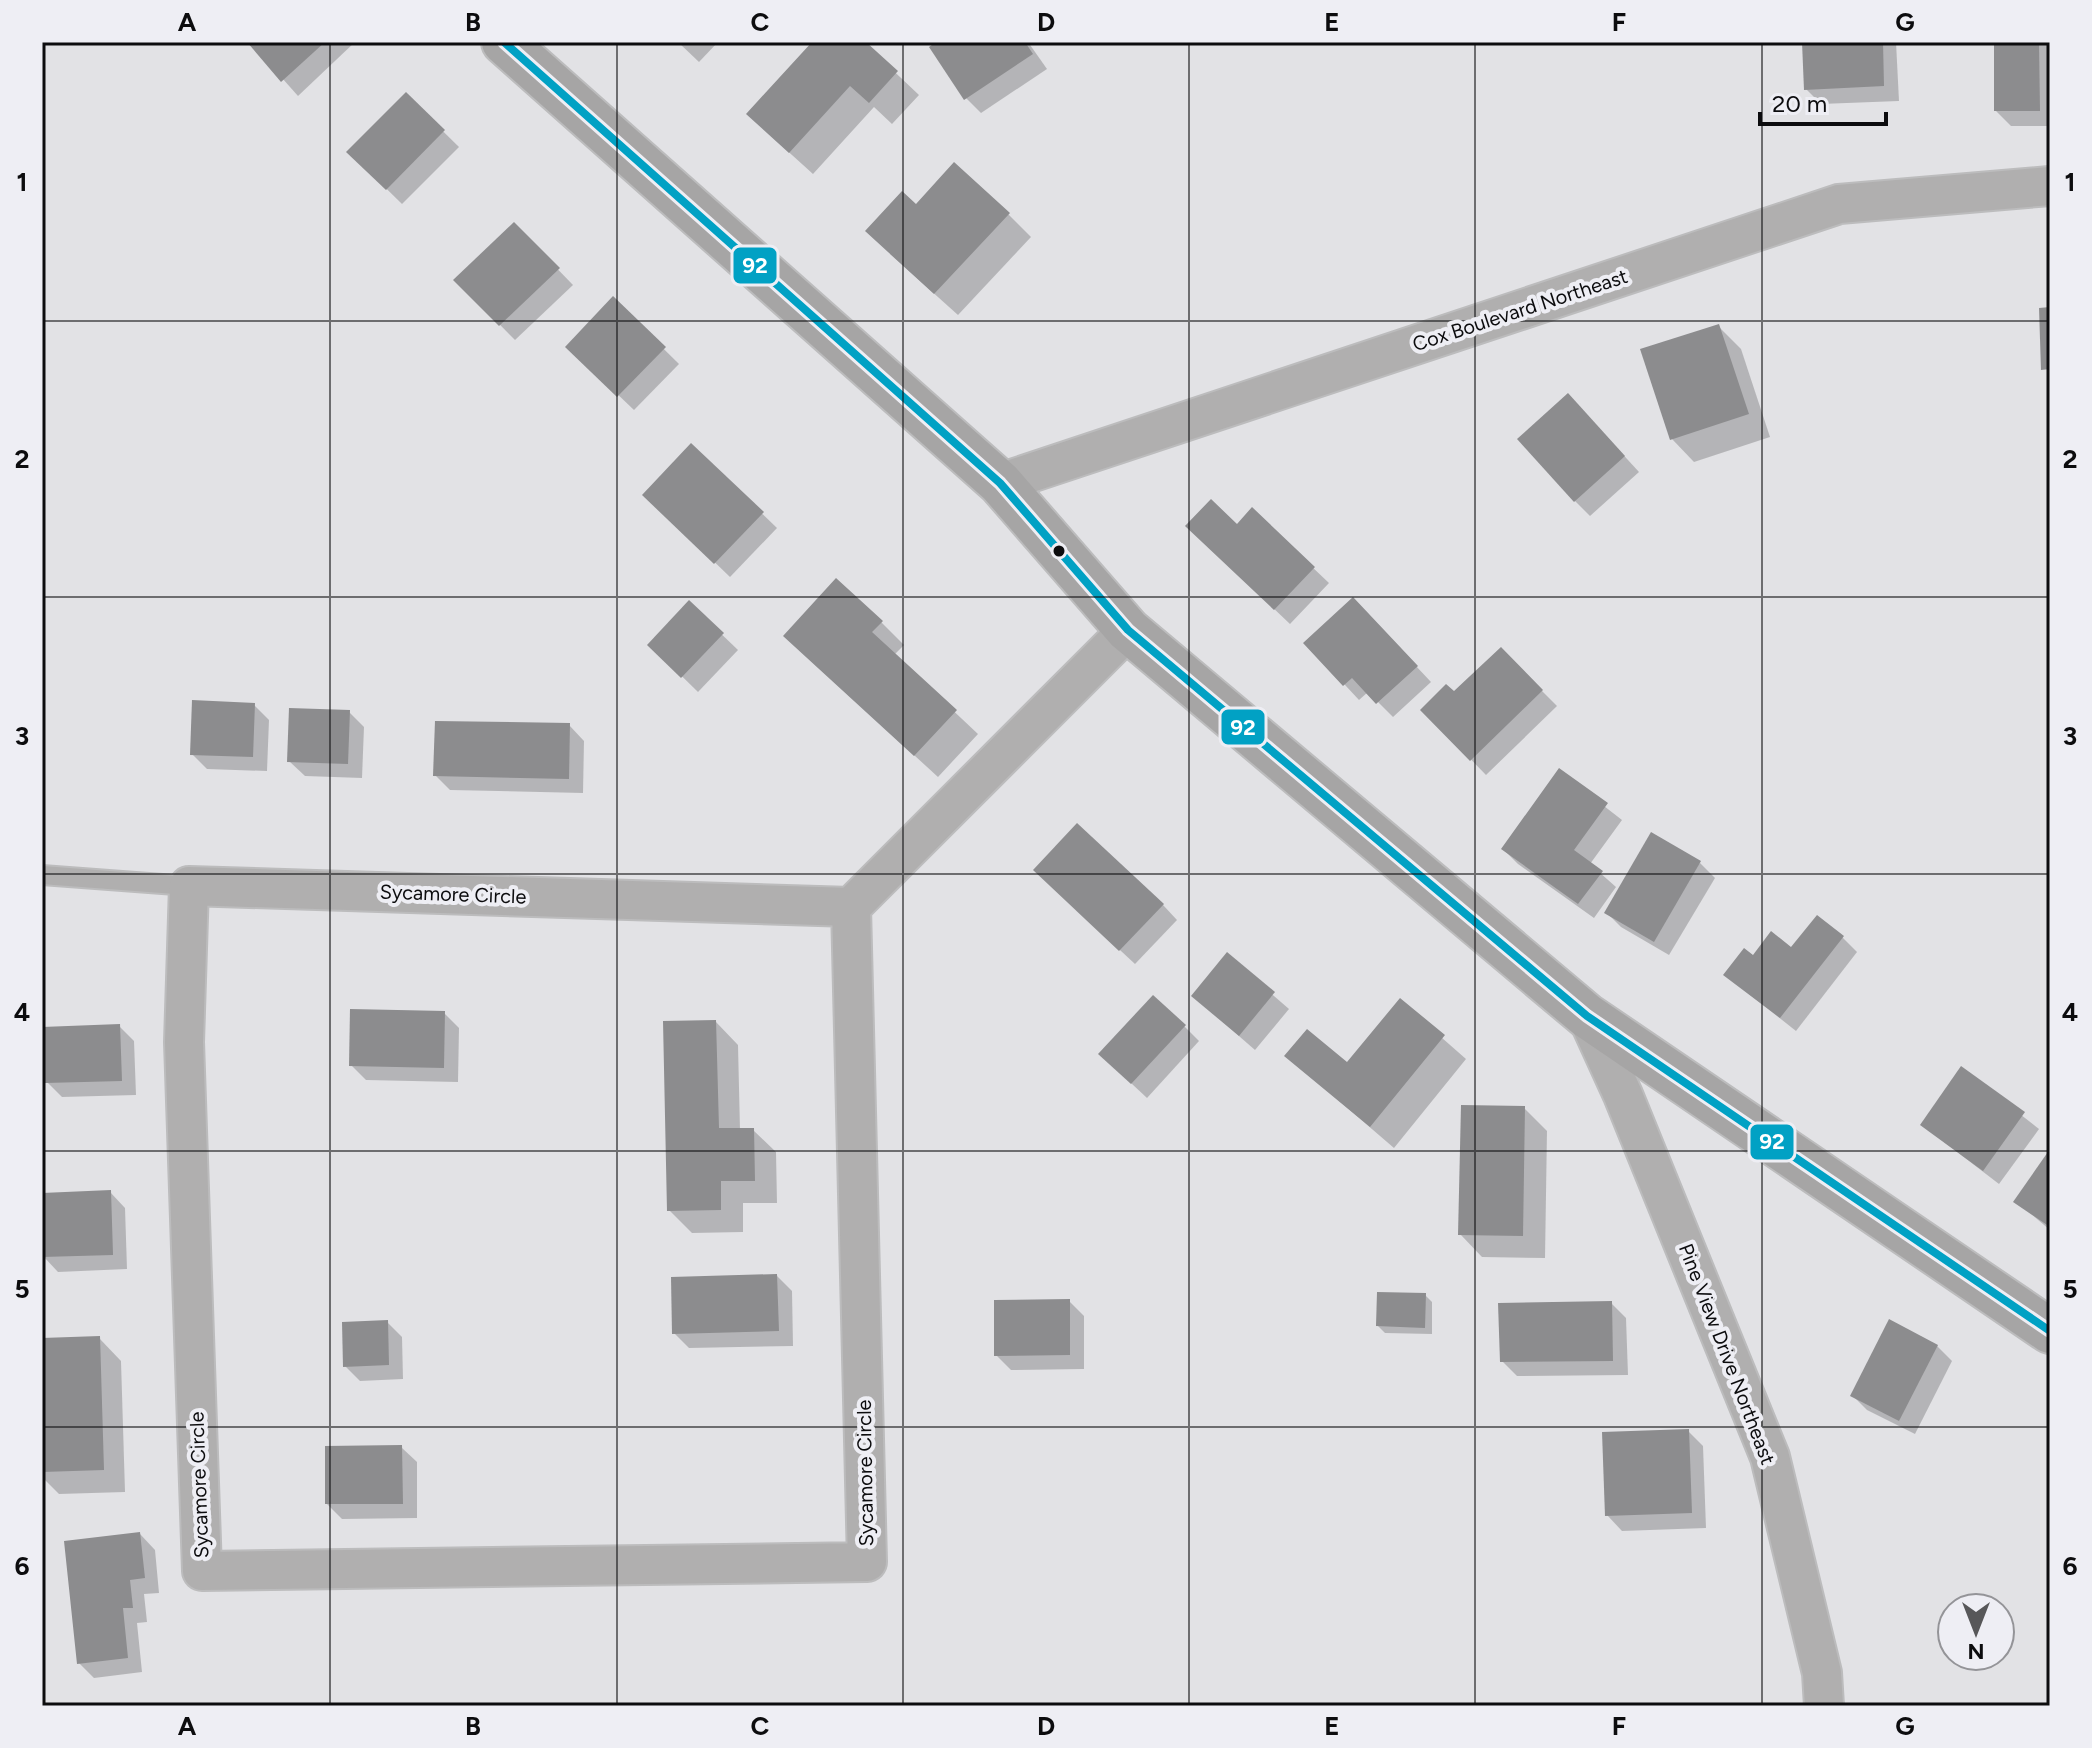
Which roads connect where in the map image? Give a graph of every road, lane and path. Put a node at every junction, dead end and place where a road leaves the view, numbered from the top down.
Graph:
1 (504, 42) edge
2 (2050, 186) edge
3 (1000, 483) junction
4 (1128, 630) junction
5 (42, 875) edge
6 (189, 886) junction
7 (851, 907) junction
8 (1587, 1016) junction
9 (2050, 1331) edge
10 (1824, 1706) edge

1 - 3 main road
2 - 3 street, Cox Boulevard Northeast
3 - 4 main road
4 - 7 street
4 - 8 main road
5 - 6 lane
6 - 7 street, Sycamore Circle
6 - 7 street, Sycamore Circle
8 - 9 main road
8 - 10 street, Pine View Drive Northeast

